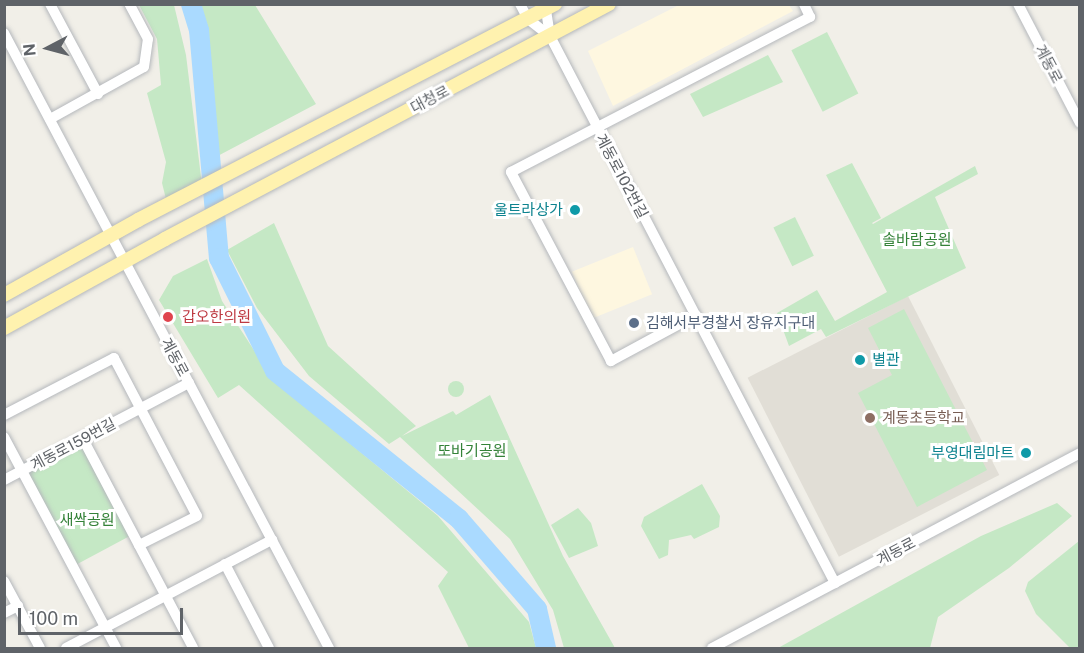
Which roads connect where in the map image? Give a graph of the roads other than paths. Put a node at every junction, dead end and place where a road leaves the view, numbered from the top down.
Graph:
1 (50, 4) edge
2 (129, 4) edge
3 (520, 4) edge
4 (609, 4) edge
5 (804, 4) edge
6 (1018, 4) edge
7 (549, 6) edge
8 (528, 19) junction
9 (4, 33) edge
10 (550, 36) junction
11 (98, 94) junction
12 (50, 119) junction
13 (1080, 123) edge
14 (597, 128) junction
15 (111, 235) junction
16 (125, 262) junction
17 (4, 295) edge
18 (696, 315) junction
19 (4, 328) edge
20 (189, 383) junction
21 (141, 409) junction
22 (4, 416) edge
23 (4, 437) edge
24 (83, 439) junction
25 (1080, 453) edge
26 (22, 471) junction
27 (4, 480) edge
28 (272, 540) junction
29 (139, 545) junction
30 (225, 564) junction
31 (4, 581) edge
32 (836, 583) junction
33 (165, 596) junction
34 (18, 606) junction
35 (4, 613) edge
36 (105, 628) junction
37 (40, 648) edge
38 (66, 648) edge
39 (116, 648) edge
40 (193, 648) edge
41 (269, 648) edge
42 (329, 648) edge
43 (712, 648) edge

1 - 11 street
2 - 11 street
3 - 8 street
4 - 10 main road, 대청로
5 - 14 street
6 - 13 street, 계동로
7 - 8 main road, 대청로
7 - 10 street
8 - 10 street
8 - 15 main road, 대청로
9 - 12 street, 계동로
10 - 14 street, 계동로102번길
10 - 16 main road, 대청로
11 - 12 street
12 - 15 street, 계동로
14 - 18 street, 계동로102번길
14 - 18 street
15 - 16 street, 계동로
15 - 17 main road
16 - 19 main road
16 - 20 street, 계동로
18 - 32 street, 계동로102번길
20 - 21 street, 계동로159번길
20 - 28 street, 계동로
21 - 22 street
21 - 24 street, 계동로159번길
21 - 29 street
23 - 26 street
24 - 26 street, 계동로159번길
24 - 29 street
25 - 32 street, 계동로
26 - 27 street, 계동로159번길
26 - 36 street
28 - 30 street
28 - 42 street, 계동로
29 - 33 street
30 - 33 street
30 - 41 street
31 - 34 street
32 - 43 street, 계동로
33 - 36 street
33 - 40 street
34 - 35 street
34 - 37 street
36 - 38 street
36 - 39 street

